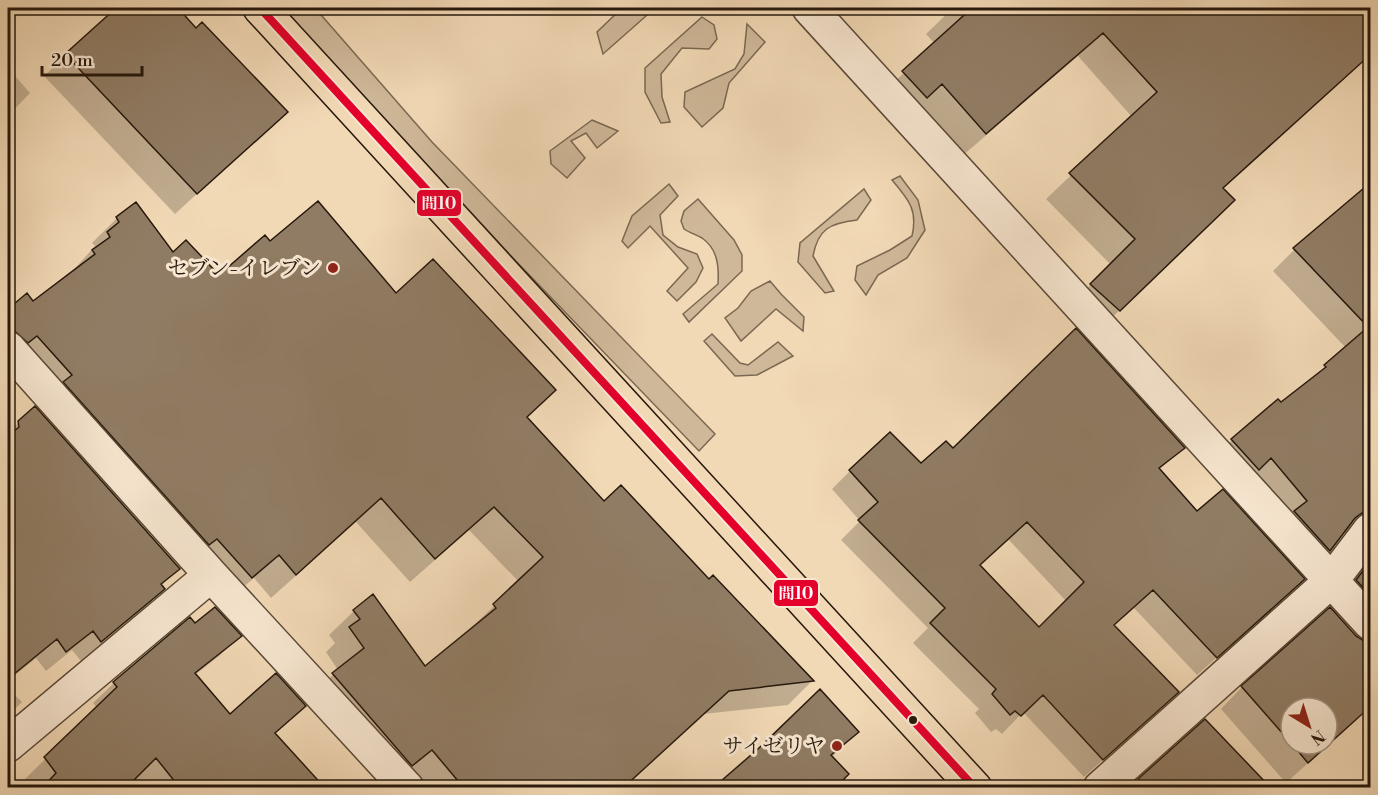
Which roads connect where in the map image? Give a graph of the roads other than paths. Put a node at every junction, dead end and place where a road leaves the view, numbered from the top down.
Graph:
1 (260, 8) edge
2 (809, 8) edge
3 (8, 348) edge
4 (1371, 530) edge
5 (211, 575) junction
6 (1332, 580) junction
7 (1371, 623) edge
8 (8, 745) edge
9 (407, 788) edge
10 (975, 788) edge
11 (1100, 788) edge

1 - 10 highway
2 - 6 street
3 - 5 street
4 - 6 street
5 - 8 street
5 - 9 street
6 - 7 street
6 - 11 street

